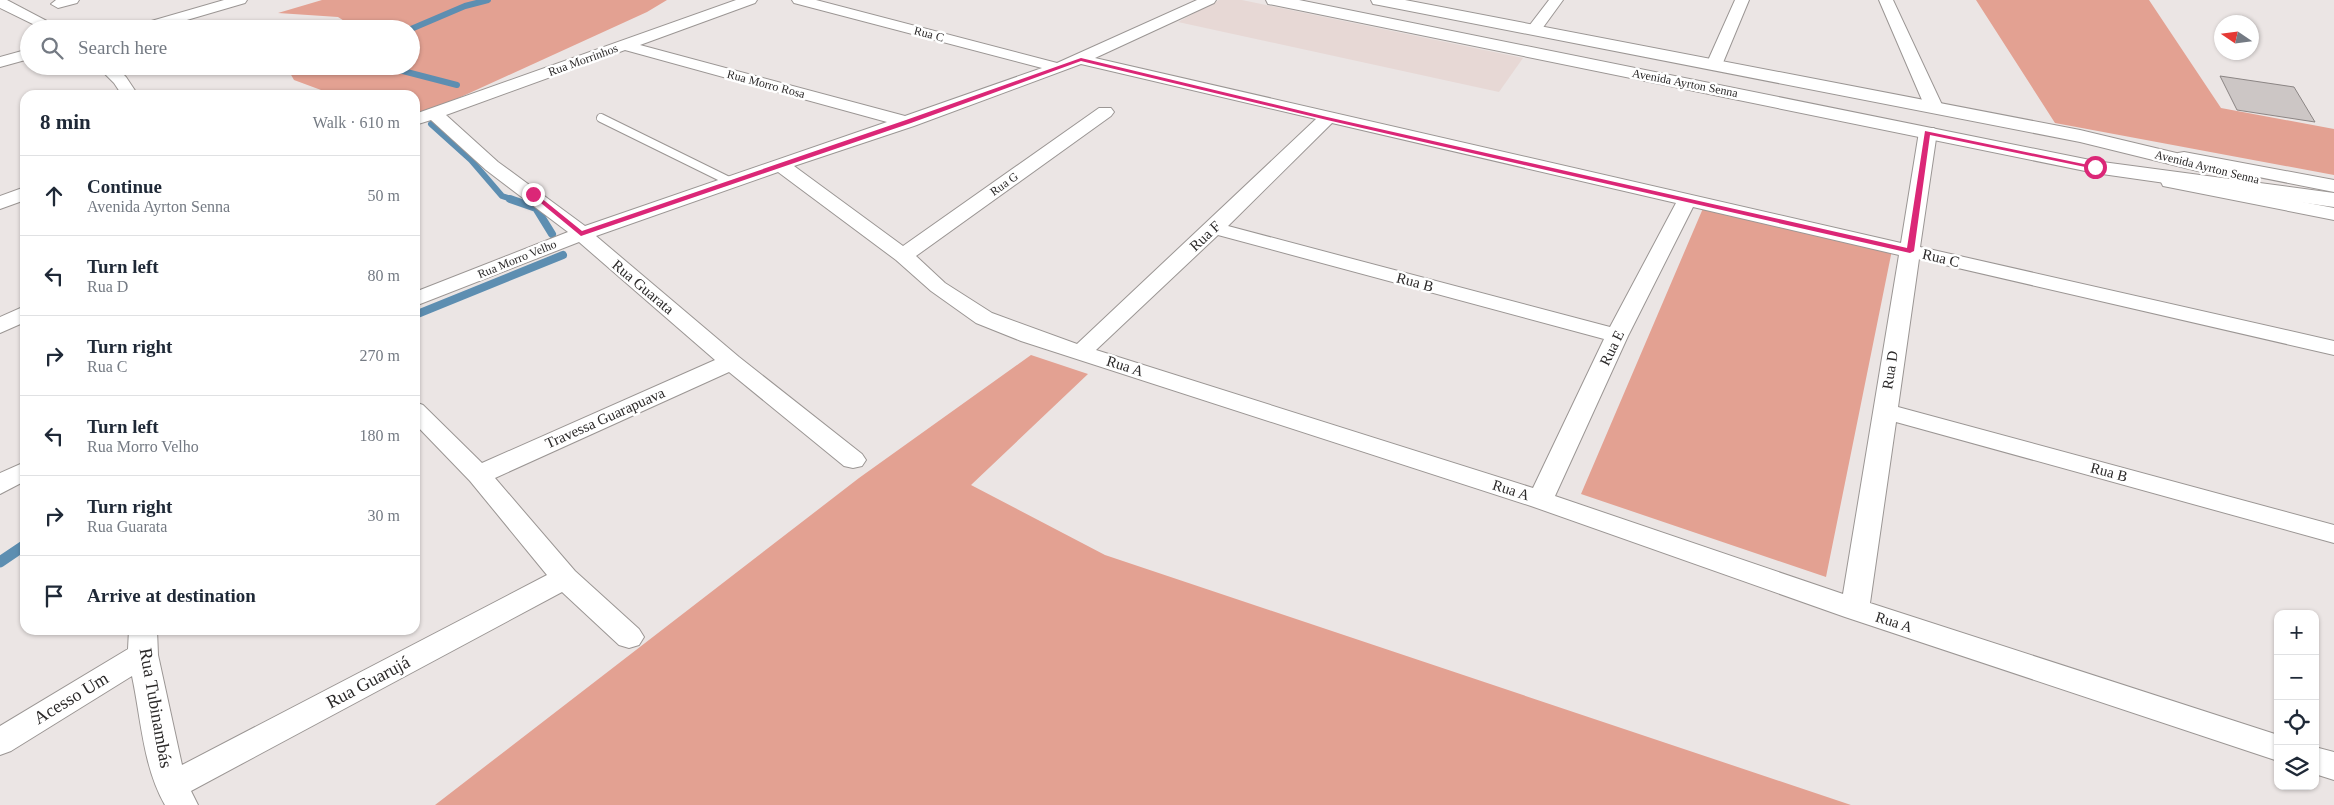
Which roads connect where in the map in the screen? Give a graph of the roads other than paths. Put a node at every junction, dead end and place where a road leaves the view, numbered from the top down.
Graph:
1 (240, 0) edge
2 (750, 0) edge
3 (798, 0) edge
4 (1208, 0) edge
5 (1274, 0) edge
6 (1378, 0) edge
7 (1556, 0) edge
8 (1742, 0) edge
9 (1886, 0) edge
10 (0, 2) edge
11 (37, 20) edge
12 (170, 20) edge
13 (1534, 30) junction
14 (624, 45) junction
15 (20, 56) edge
16 (1081, 60) junction
17 (0, 62) edge
18 (1714, 65) junction
19 (1059, 68) junction
20 (115, 75) edge
21 (127, 90) edge
22 (1934, 107) junction
23 (1104, 112) dead end
24 (425, 116) edge
25 (601, 118) dead end
26 (1327, 118) junction
27 (908, 122) junction
28 (1928, 132) junction
29 (2080, 136) junction
30 (780, 165) junction
31 (2095, 167) junction
32 (729, 182) junction
33 (2334, 186) edge
34 (20, 195) edge
35 (1688, 199) junction
36 (2334, 199) edge
37 (0, 203) edge
38 (2334, 214) edge
39 (1214, 228) junction
40 (581, 234) junction
41 (1910, 251) junction
42 (903, 256) junction
43 (420, 298) edge
44 (20, 316) edge
45 (0, 326) edge
46 (1617, 336) junction
47 (2334, 348) edge
48 (1081, 352) junction
49 (730, 362) junction
50 (1884, 410) junction
51 (420, 415) edge
52 (853, 460) dead end
53 (20, 473) edge
54 (479, 475) junction
55 (0, 485) edge
56 (1540, 500) junction
57 (2334, 534) edge
58 (565, 578) junction
59 (1855, 609) junction
60 (629, 638) dead end
61 (143, 643) edge
62 (0, 742) edge
63 (2274, 747) edge
64 (2319, 761) edge
65 (2334, 766) edge
66 (179, 800) edge

1 - 12 street
2 - 14 street, Rua Morrinhos
3 - 19 street, Rua C
4 - 16 street, Rua Morro Velho
5 - 28 main road, Avenida Ayrton Senna
6 - 13 main road, Avenida Ayrton Senna
7 - 13 street
8 - 18 street
9 - 22 street
10 - 11 street
13 - 18 main road, Avenida Ayrton Senna
14 - 24 street, Rua Morrinhos
14 - 27 street, Rua Morro Rosa
15 - 17 street
16 - 19 street, Rua Morro Velho
16 - 26 street, Rua C
18 - 22 main road, Avenida Ayrton Senna
19 - 27 street, Rua Morro Velho
20 - 21 street
22 - 29 main road, Avenida Ayrton Senna
23 - 42 street, Rua G
24 - 40 street, Rua Guarata
25 - 32 lane
26 - 35 street, Rua C
26 - 39 street, Rua F
27 - 30 street, Rua Morro Velho
28 - 31 main road, Avenida Ayrton Senna
28 - 41 street, Rua D
29 - 33 street, Avenida Ayrton Senna
29 - 36 main road, Avenida Ayrton Senna
30 - 32 street, Rua Morro Velho
30 - 42 street, Rua A
31 - 36 main road, Avenida Ayrton Senna
31 - 38 street, Avenida Ayrton Senna
32 - 40 street, Rua Morro Velho
34 - 37 street
35 - 41 street, Rua C
35 - 46 street, Rua E
39 - 46 street, Rua B
39 - 48 street, Rua F
40 - 43 street, Rua Morro Velho
40 - 49 street, Rua Guarata
41 - 47 street, Rua C
41 - 50 street, Rua D
42 - 48 street, Rua A
44 - 45 street
46 - 56 street, Rua E
48 - 56 street, Rua A
49 - 52 street, Rua Guarata
49 - 54 street, Travessa Guarapuava
50 - 57 street, Rua B
50 - 59 street, Rua D
51 - 54 street
53 - 55 street
54 - 58 street
56 - 59 street, Rua A
58 - 60 street
58 - 66 street, Rua Guarujá
59 - 63 street, Rua A
61 - 62 street, Acesso Um
61 - 66 street, Rua Tubinambás
64 - 65 street

